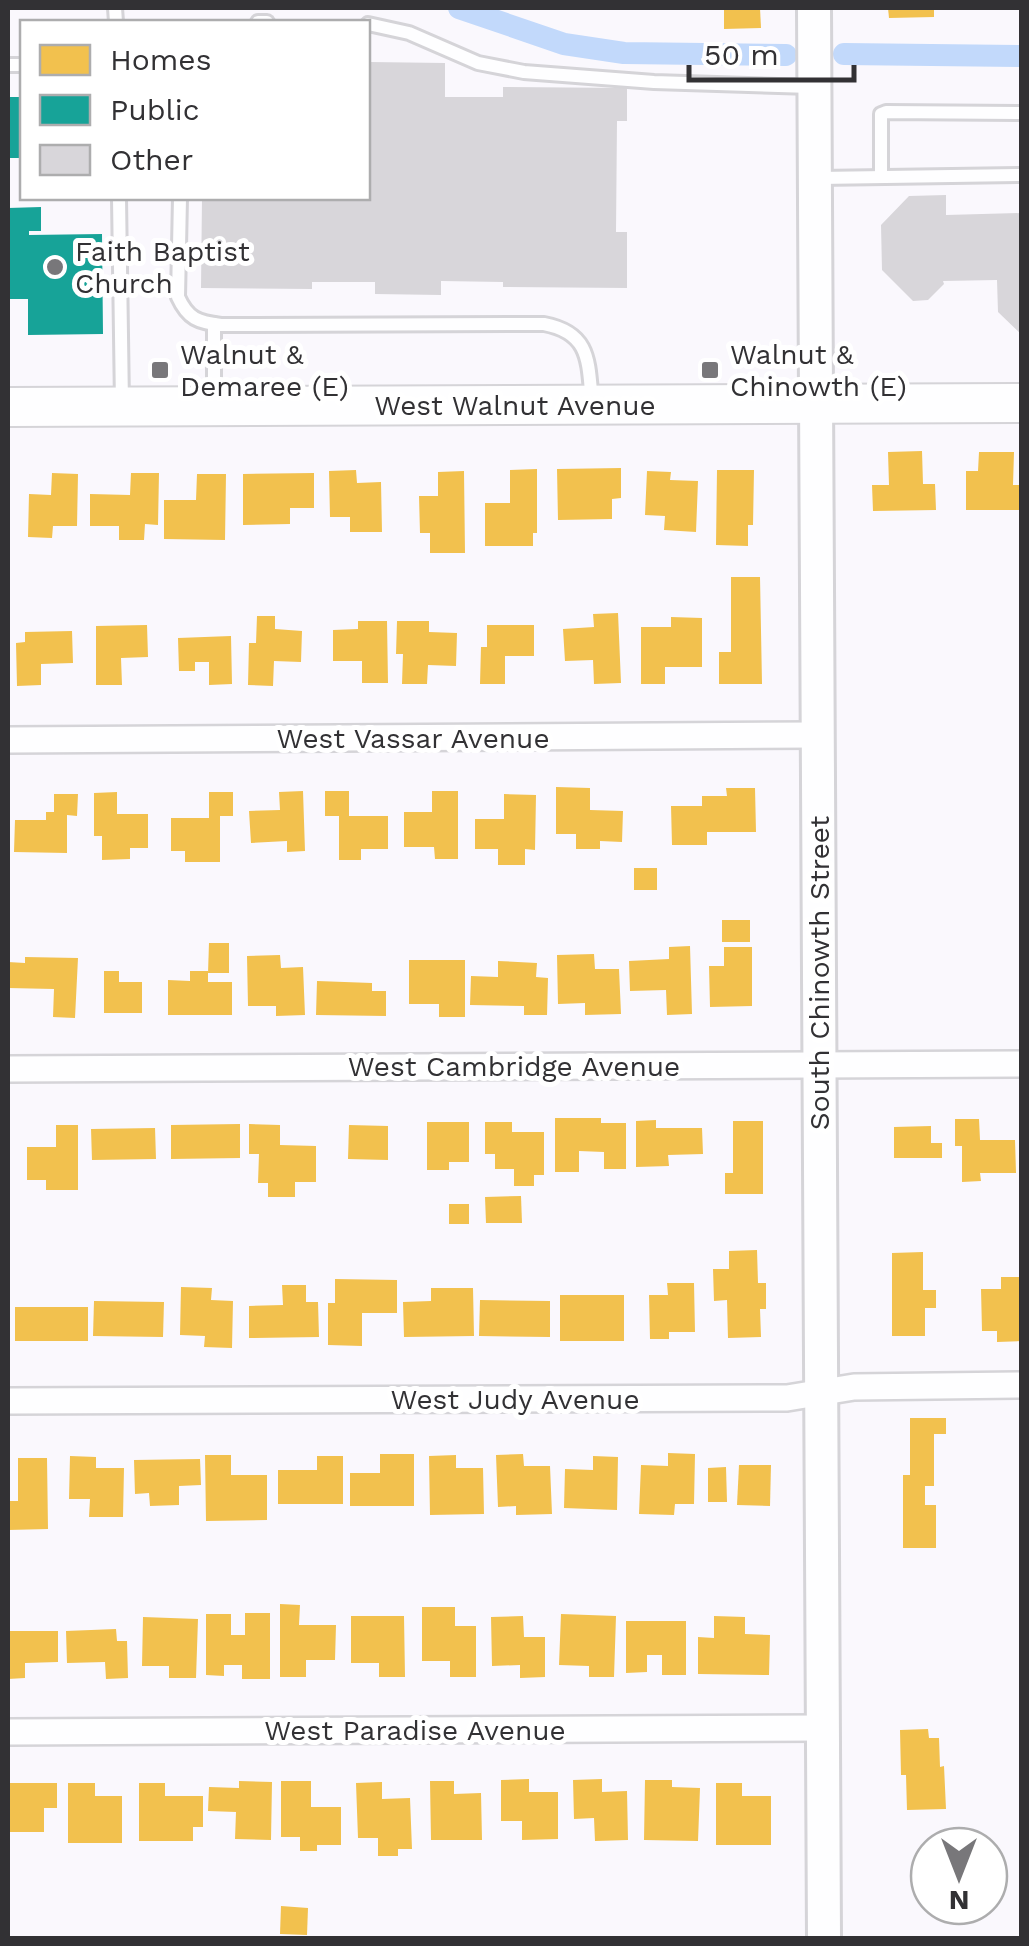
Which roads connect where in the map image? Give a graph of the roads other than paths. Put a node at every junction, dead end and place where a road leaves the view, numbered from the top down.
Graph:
1 (814, 8) edge
2 (370, 24) edge
3 (815, 87) junction
4 (1022, 113) edge
5 (1022, 174) edge
6 (882, 176) junction
7 (816, 178) junction
8 (118, 200) edge
9 (180, 200) edge
10 (214, 324) junction
11 (1022, 403) edge
12 (817, 404) junction
13 (8, 406) edge
14 (122, 406) junction
15 (214, 406) junction
16 (592, 406) junction
17 (818, 735) junction
18 (8, 740) edge
19 (819, 1064) junction
20 (1022, 1064) edge
21 (8, 1069) edge
22 (1022, 1386) edge
23 (822, 1392) junction
24 (8, 1401) edge
25 (823, 1728) junction
26 (8, 1732) edge
27 (824, 1938) edge

1 - 3 street, South Chinowth Street
2 - 3 lane
3 - 7 street, South Chinowth Street
4 - 6 lane
5 - 6 lane
6 - 7 lane
7 - 12 street, South Chinowth Street
8 - 14 lane
9 - 10 lane
10 - 15 lane
10 - 16 lane
11 - 12 main road, West Walnut Avenue
12 - 16 main road, West Walnut Avenue
12 - 17 street, South Chinowth Street
13 - 14 main road, West Walnut Avenue
14 - 15 main road, West Walnut Avenue
15 - 16 main road, West Walnut Avenue
17 - 18 street, West Vassar Avenue
17 - 19 street, South Chinowth Street
19 - 20 street, West Cambridge Avenue
19 - 21 street, West Cambridge Avenue
19 - 23 street, South Chinowth Street
22 - 23 street, West Judy Avenue
23 - 24 street, West Judy Avenue
23 - 25 street, South Chinowth Street
25 - 26 street, West Paradise Avenue
25 - 27 street, South Chinowth Street

